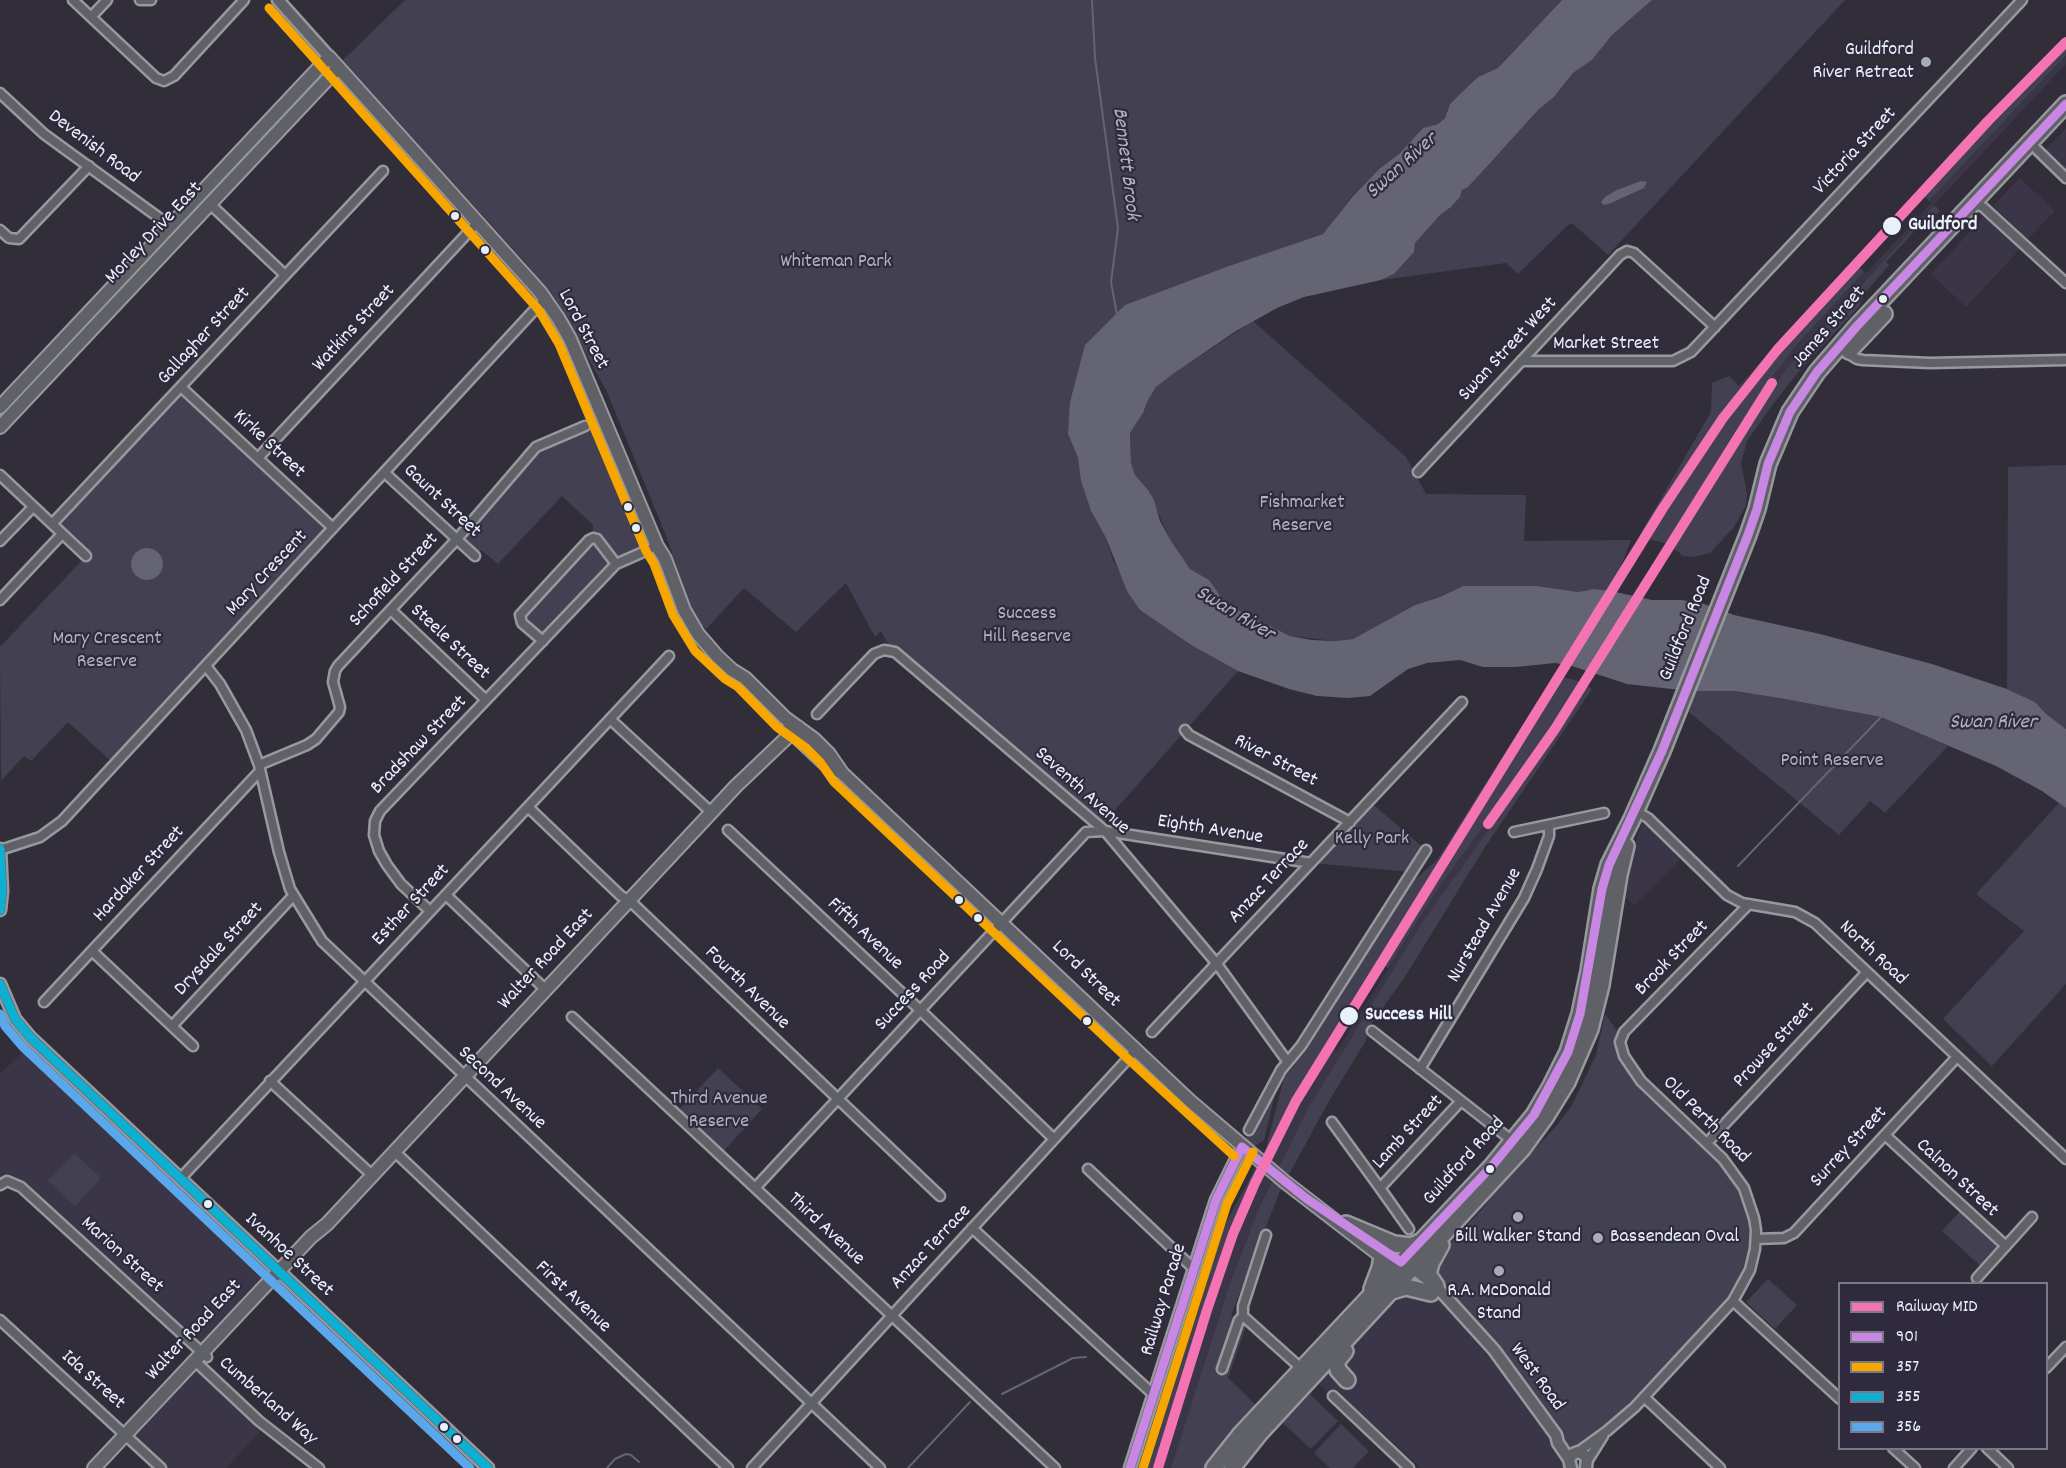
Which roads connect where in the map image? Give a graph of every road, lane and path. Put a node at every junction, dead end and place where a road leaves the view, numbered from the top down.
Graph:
1 (73, 0) edge
2 (107, 0) edge
3 (140, 0) edge
4 (151, 0) edge
5 (244, 0) edge
6 (278, 0) edge
7 (2022, 0) edge
8 (91, 17) junction
9 (329, 57) junction
10 (338, 68) junction
11 (0, 93) edge
12 (2066, 104) edge
13 (2066, 118) edge
14 (2033, 147) junction
15 (88, 166) junction
16 (383, 171) dead end
17 (2066, 178) edge
18 (210, 204) junction
19 (1976, 208) junction
20 (477, 223) junction
21 (169, 225) junction
22 (0, 230) edge
23 (285, 275) junction
24 (2066, 283) edge
25 (1905, 291) junction
26 (548, 302) junction
27 (1867, 316) junction
28 (1715, 327) junction
29 (1845, 348) junction
30 (2066, 360) edge
31 (1521, 361) junction
32 (181, 387) junction
33 (0, 407) edge
34 (585, 426) dead end
35 (0, 428) edge
36 (1773, 451) joint
37 (258, 458) junction
38 (1418, 472) dead end
39 (385, 473) junction
40 (2, 480) edge
41 (33, 507) junction
42 (52, 524) junction
43 (333, 528) junction
44 (62, 534) junction
45 (457, 539) junction
46 (0, 541) edge
47 (657, 546) junction
48 (86, 556) dead end
49 (475, 556) dead end
50 (616, 564) junction
51 (0, 600) edge
52 (391, 610) junction
53 (543, 642) junction
54 (669, 656) dead end
55 (206, 666) junction
56 (486, 700) junction
57 (1462, 702) dead end
58 (817, 714) dead end
59 (610, 719) junction
60 (795, 730) junction
61 (1185, 730) dead end
62 (259, 768) junction
63 (528, 807) junction
64 (711, 812) junction
65 (1604, 813) dead end
66 (1634, 815) junction
67 (1350, 822) junction
68 (1549, 825) junction
69 (728, 830) dead end
70 (1105, 831) junction
71 (1514, 832) dead end
72 (0, 850) edge
73 (1426, 850) dead end
74 (1311, 863) junction
75 (446, 894) junction
76 (293, 896) junction
77 (629, 900) junction
78 (1749, 904) junction
79 (0, 910) edge
80 (430, 911) junction
81 (1002, 922) junction
82 (92, 951) junction
83 (1217, 964) junction
84 (1867, 972) junction
85 (364, 982) junction
86 (0, 984) edge
87 (546, 990) junction
88 (44, 1002) dead end
89 (920, 1010) junction
90 (572, 1017) dead end
91 (171, 1026) junction
92 (1372, 1031) dead end
93 (1152, 1032) dead end
94 (1621, 1036) joint
95 (194, 1046) dead end
96 (1136, 1050) junction
97 (1957, 1057) junction
98 (1287, 1061) junction
99 (1420, 1069) junction
100 (464, 1077) junction
101 (270, 1081) junction
102 (837, 1100) junction
103 (1461, 1101) junction
104 (1332, 1122) dead end
105 (1249, 1130) dead end
106 (1885, 1135) junction
107 (1054, 1139) junction
108 (1707, 1143) junction
109 (1517, 1145) junction
110 (1247, 1150) junction
111 (394, 1151) junction
112 (2066, 1159) edge
113 (1088, 1169) dead end
114 (372, 1174) junction
115 (180, 1179) junction
116 (0, 1185) edge
117 (755, 1188) junction
118 (1380, 1188) junction
119 (940, 1196) dead end
120 (1307, 1199) junction
121 (2032, 1217) dead end
122 (1346, 1224) junction
123 (972, 1228) junction
124 (1409, 1228) dead end
125 (1448, 1229) junction
126 (1266, 1235) dead end
127 (1756, 1239) junction
128 (1420, 1242) junction
129 (2006, 1246) junction
130 (1382, 1257) junction
131 (1194, 1268) junction
132 (1404, 1268) junction
133 (281, 1274) junction
134 (1977, 1278) dead end
135 (1434, 1289) junction
136 (1392, 1291) junction
137 (1366, 1299) junction
138 (1733, 1301) junction
139 (892, 1316) junction
140 (1243, 1316) junction
141 (0, 1320) edge
142 (1365, 1321) junction
143 (2066, 1347) edge
144 (201, 1359) junction
145 (2048, 1366) edge
146 (1222, 1370) dead end
147 (1307, 1374) junction
148 (1347, 1380) dead end
149 (1154, 1395) junction
150 (1333, 1396) dead end
151 (1644, 1398) junction
152 (1838, 1398) edge
153 (811, 1404) junction
154 (1607, 1431) junction
155 (128, 1437) junction
156 (1894, 1450) edge
157 (1971, 1450) edge
158 (1988, 1450) edge
159 (1572, 1461) edge
160 (1588, 1465) edge
161 (94, 1468) edge
162 (105, 1468) edge
163 (161, 1468) edge
164 (319, 1468) edge
165 (488, 1468) edge
166 (728, 1468) edge
167 (752, 1468) edge
168 (880, 1468) edge
169 (1055, 1468) edge
170 (1130, 1468) edge
171 (1214, 1468) edge
172 (1232, 1468) edge
173 (1409, 1468) edge
174 (1720, 1468) edge
175 (1914, 1468) edge
176 (1954, 1468) edge
177 (2008, 1468) edge

1 - 8 street
2 - 8 street
3 - 4 street
5 - 8 street
6 - 9 street, Lord Street
7 - 28 street, Victoria Street
9 - 10 main road, Lord Street
9 - 21 main road, Morley Drive East
10 - 18 main road, Morley Drive East
10 - 20 main road, Lord Street
11 - 15 street, Devenish Road
12 - 14 highway, James Street
13 - 14 highway, James Street
14 - 17 street
14 - 19 highway, James Street
15 - 21 street, Devenish Road
15 - 22 street
16 - 23 street, Gallagher Street
18 - 23 street
18 - 35 main road, Morley Drive East
19 - 24 street
19 - 25 highway, James Street
19 - 27 highway, James Street
20 - 26 main road, Lord Street
20 - 37 street, Watkins Street
21 - 33 main road, Morley Drive East
23 - 32 street, Gallagher Street
25 - 27 highway
25 - 29 highway, James Street
26 - 39 street, Mary Crescent
26 - 47 main road, Lord Street
27 - 29 highway, James Street
28 - 31 street, Market Street
28 - 31 street, Swan Street West
29 - 30 street
29 - 36 highway, James Street
31 - 38 street, Swan Street West
32 - 37 street, Kirke Street
32 - 42 street, Gallagher Street
34 - 45 street, Schofield Street
36 - 66 highway, Guildford Road
37 - 43 street, Kirke Street
39 - 43 street, Mary Crescent
39 - 45 street, Gaunt Street
40 - 41 street
41 - 42 street
41 - 46 street
42 - 44 street
43 - 55 street, Mary Crescent
44 - 48 street
44 - 51 street
45 - 49 street, Gaunt Street
45 - 52 street, Schofield Street
47 - 50 street, Bradshaw Street
47 - 60 main road, Lord Street
50 - 53 street, Bradshaw Street
50 - 53 street
52 - 56 street, Steele Street
52 - 62 street, Schofield Street
53 - 56 street, Bradshaw Street
54 - 59 street, Esther Street
55 - 62 street, Second Avenue
55 - 72 street, Mary Crescent
56 - 80 street, Bradshaw Street
57 - 67 street, Anzac Terrace
58 - 70 street, Seventh Avenue
59 - 63 street, Esther Street
59 - 64 street
60 - 64 main road, Walter Road East
60 - 81 main road, Lord Street
61 - 67 street, River Street
62 - 76 street, Second Avenue
62 - 82 street, Hardaker Street
63 - 75 street, Esther Street
63 - 77 street, Fourth Avenue
64 - 77 main road, Walter Road East
65 - 68 street
66 - 78 street, North Road
66 - 109 highway, Guildford Road
67 - 74 street, Anzac Terrace
68 - 71 street
68 - 99 street, Nurstead Avenue
69 - 89 street, Fifth Avenue
70 - 74 street, Eighth Avenue
70 - 81 street, Success Road
70 - 83 street, Seventh Avenue
72 - 79 street
73 - 98 street
74 - 83 street, Anzac Terrace
75 - 80 street, Esther Street
75 - 87 street
76 - 85 street, Second Avenue
76 - 91 street, Drysdale Street
77 - 87 main road, Walter Road East
77 - 102 street, Fourth Avenue
78 - 84 street, North Road
78 - 94 street, Brook Street
80 - 85 street, Esther Street
81 - 89 street, Success Road
81 - 96 main road, Lord Street
82 - 88 street, Hardaker Street
82 - 91 street
83 - 93 street, Anzac Terrace
83 - 98 street, Seventh Avenue
84 - 97 street, North Road
84 - 108 street, Prowse Street
85 - 100 street, Second Avenue
85 - 101 street, Esther Street
86 - 115 street, Ivanhoe Street
87 - 100 main road, Walter Road East
89 - 102 street, Success Road
89 - 107 street, Fifth Avenue
90 - 117 street, Third Avenue
91 - 95 street
92 - 99 street
94 - 108 street, Old Perth Road
96 - 107 street, Anzac Terrace
96 - 110 main road, Lord Street
97 - 106 street, Surrey Street
97 - 112 street, North Road
98 - 105 street
99 - 103 street
100 - 111 main road, Walter Road East
100 - 153 street, Second Avenue
101 - 114 street
101 - 115 street, Esther Street
102 - 117 street, Success Road
102 - 119 street, Fourth Avenue
103 - 109 street
103 - 118 street, Lamb Street
104 - 118 street, Lamb Street
106 - 127 street, Surrey Street
106 - 129 street, Calnon Street
107 - 123 street, Anzac Terrace
108 - 127 street, Old Perth Road
109 - 125 highway, Guildford Road
109 - 128 highway, Guildford Road
110 - 120 main road, Lord Street
110 - 131 street, Railway Parade
111 - 114 main road, Walter Road East
111 - 166 street, First Avenue
113 - 131 street
114 - 133 main road, Walter Road East
115 - 133 street, Ivanhoe Street
116 - 144 street, Marion Street
117 - 139 street, Third Avenue
118 - 124 street, Lamb Street
120 - 122 main road, Lord Street
120 - 130 main road, Lord Street
121 - 129 street
122 - 128 highway
122 - 132 main road, Lord Street
123 - 139 street, Anzac Terrace
123 - 149 street
125 - 132 highway, Guildford Road
125 - 135 highway
126 - 140 street
127 - 138 street, Old Perth Road
128 - 132 highway, Guildford Road
129 - 134 street
130 - 132 main road, Lord Street
130 - 137 highway
131 - 149 street, Railway Parade
132 - 135 street, West Road
132 - 136 highway, Guildford Road
132 - 137 highway, Guildford Road
133 - 144 main road, Walter Road East
133 - 165 street, Ivanhoe Street
135 - 136 highway
135 - 159 street, West Road
136 - 142 highway, Guildford Road
137 - 147 highway, Guildford Road
138 - 151 street, Old Perth Road
138 - 152 street
139 - 153 street, Anzac Terrace
139 - 169 street, Third Avenue
140 - 146 street
140 - 147 street
141 - 155 street, Ida Street
142 - 147 highway, Guildford Road
142 - 148 highway
143 - 145 street
144 - 155 main road, Walter Road East
144 - 164 street, Cumberland Way
147 - 171 highway, Guildford Road
147 - 172 highway, Guildford Road
149 - 170 street, Railway Parade
150 - 173 street
151 - 154 street, Old Perth Road
151 - 174 street
153 - 167 street, Anzac Terrace
153 - 168 street, Second Avenue
154 - 159 street, Old Perth Road
154 - 160 street, Old Perth Road
155 - 161 main road, Walter Road East
155 - 162 main road, Walter Road East
155 - 163 street, Ida Street
156 - 175 street
157 - 176 street
158 - 177 street
159 - 160 street

